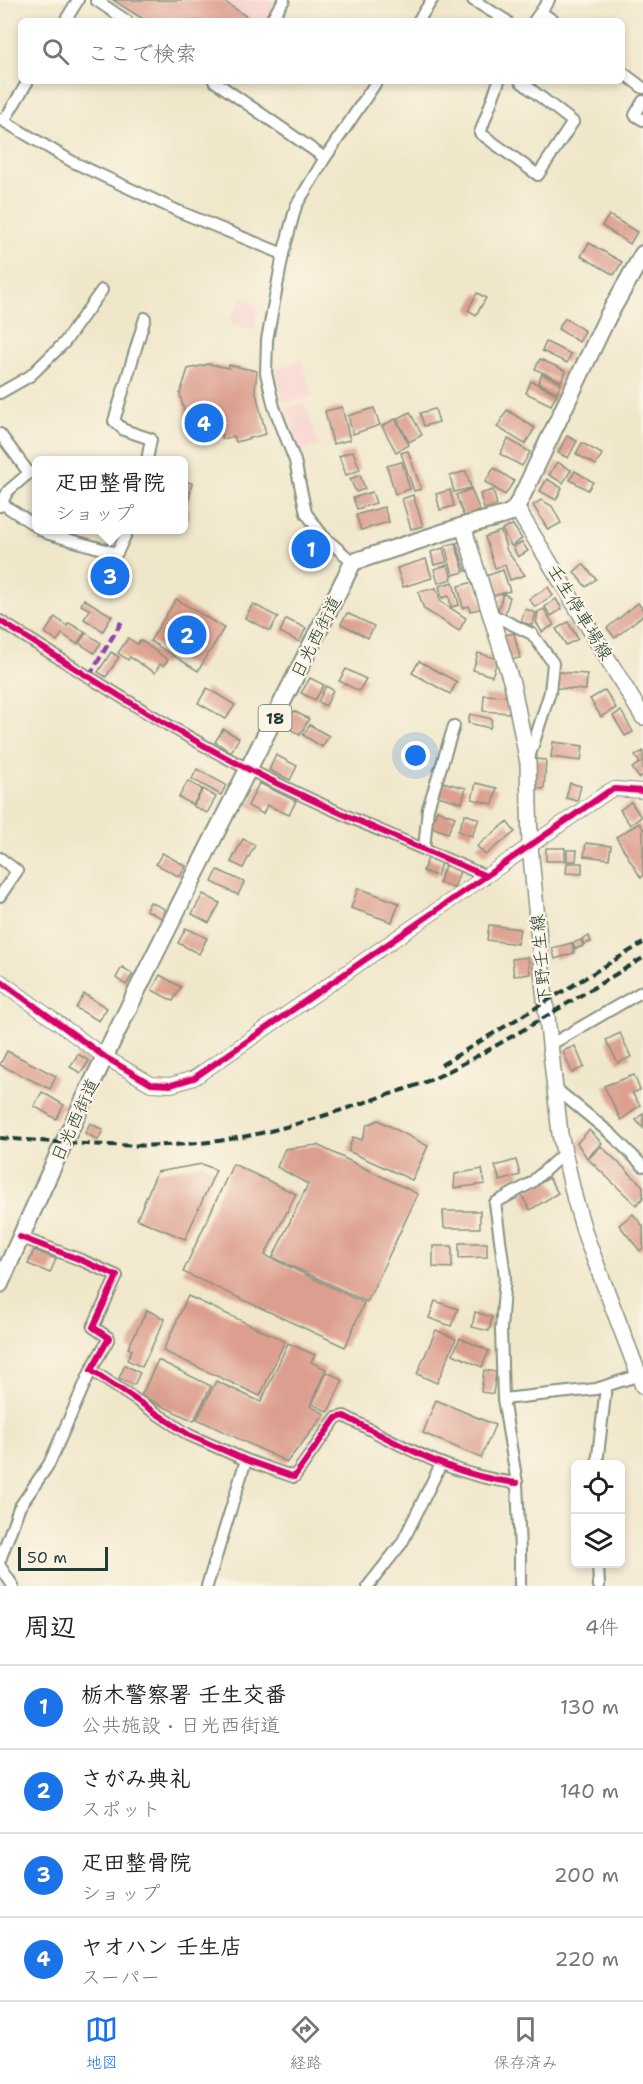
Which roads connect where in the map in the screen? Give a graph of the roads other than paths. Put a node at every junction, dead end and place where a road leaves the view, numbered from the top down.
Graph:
1 (78, 0) edge
2 (96, 0) edge
3 (284, 0) edge
4 (432, 0) edge
5 (473, 0) edge
6 (549, 0) edge
7 (541, 12) junction
8 (67, 18) edge
9 (123, 18) edge
10 (272, 18) edge
11 (420, 18) edge
12 (502, 18) edge
13 (536, 18) edge
14 (550, 18) edge
15 (625, 74) edge
16 (26, 84) edge
17 (375, 84) edge
18 (498, 84) edge
19 (524, 84) edge
20 (228, 85) edge
21 (643, 87) edge
22 (643, 101) edge
23 (2, 120) edge
24 (643, 120) edge
25 (325, 158) junction
26 (283, 254) junction
27 (643, 254) edge
28 (102, 290) dead end
29 (145, 318) dead end
30 (0, 393) edge
31 (0, 434) edge
32 (148, 456) edge
33 (1, 505) edge
34 (516, 507) junction
35 (32, 524) edge
36 (463, 526) junction
37 (49, 534) edge
38 (126, 534) edge
39 (353, 562) junction
40 (492, 614) junction
41 (0, 621) edge
42 (643, 717) edge
43 (454, 726) dead end
44 (528, 762) junction
45 (249, 770) junction
46 (643, 791) edge
47 (530, 846) junction
48 (424, 849) junction
49 (0, 858) edge
50 (486, 876) junction
51 (0, 896) edge
52 (0, 981) edge
53 (643, 991) edge
54 (550, 1045) junction
55 (105, 1057) junction
56 (555, 1088) junction
57 (564, 1153) junction
58 (643, 1166) edge
59 (20, 1238) junction
60 (0, 1284) edge
61 (91, 1370) junction
62 (642, 1379) edge
63 (606, 1387) junction
64 (503, 1399) junction
65 (246, 1460) junction
66 (597, 1460) edge
67 (441, 1464) junction
68 (517, 1483) junction
69 (0, 1560) edge
70 (0, 1566) edge
71 (598, 1568) edge
72 (13, 1586) edge
73 (207, 1586) edge
74 (368, 1586) edge
75 (520, 1586) edge
76 (599, 1586) edge

1 - 8 street
2 - 9 street
3 - 10 street
4 - 11 street
5 - 12 street
6 - 7 street
7 - 13 street
7 - 14 street
15 - 21 street
16 - 23 street
17 - 25 street
18 - 19 street
20 - 25 street
22 - 24 street
23 - 26 street
25 - 26 street
26 - 39 street
27 - 34 main road
28 - 30 street
29 - 32 street
31 - 33 street
33 - 35 street
34 - 36 main road
34 - 42 main road, 壬生停車場線
36 - 39 main road
36 - 40 main road, 下野壬生線
37 - 38 street
39 - 45 main road, 日光西街道 / 18
40 - 44 main road, 下野壬生線
40 - 44 street
41 - 45 street
43 - 48 street
44 - 47 main road, 下野壬生線
45 - 48 street
45 - 55 main road, 日光西街道 / 18
46 - 47 street
47 - 50 street
47 - 54 main road, 下野壬生線
48 - 50 street
49 - 51 street
50 - 55 street
52 - 55 street
53 - 54 street
54 - 56 main road, 下野壬生線
55 - 59 main road, 日光西街道 / 18
56 - 57 main road, 下野壬生線
56 - 58 street
57 - 62 main road, 下野壬生線
57 - 64 street
59 - 60 main road, 日光西街道 / 18
59 - 61 street
61 - 65 street
61 - 69 street
62 - 63 street
63 - 64 street
63 - 66 street
64 - 68 street
65 - 67 street
65 - 73 street
67 - 68 street
67 - 74 street
68 - 75 street
70 - 72 street
71 - 76 street

